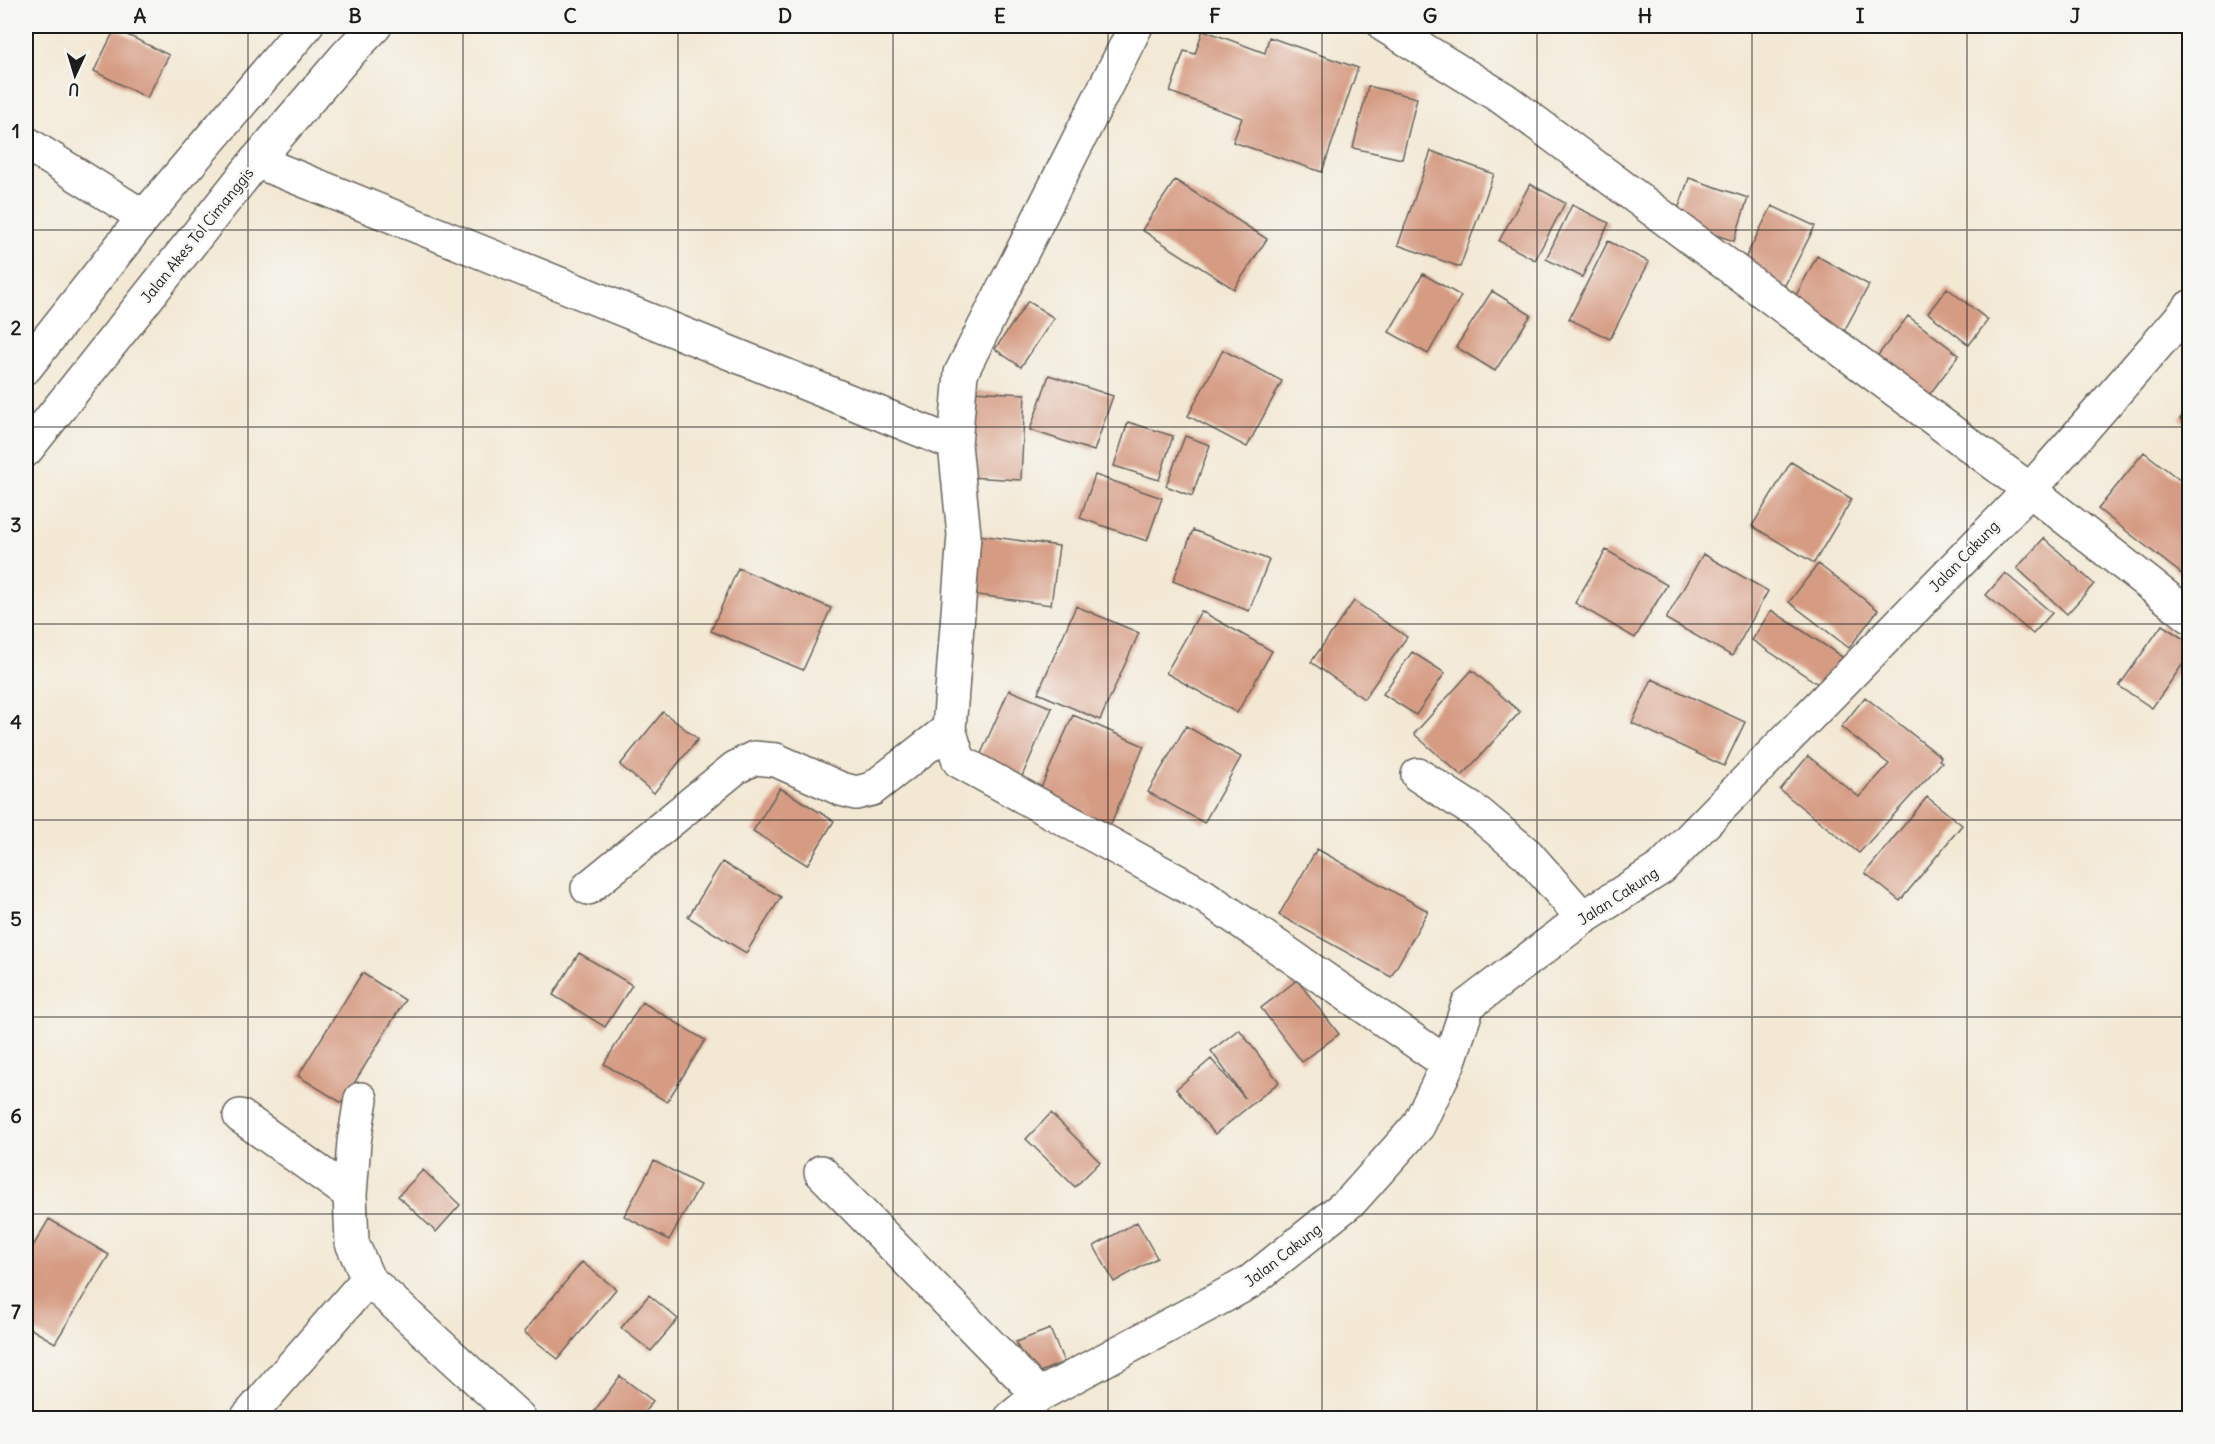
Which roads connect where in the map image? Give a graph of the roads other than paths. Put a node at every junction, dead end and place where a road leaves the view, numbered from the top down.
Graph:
1 (306, 26) edge
2 (375, 26) edge
3 (1136, 26) edge
4 (1385, 26) edge
5 (346, 56) junction
6 (26, 143) edge
7 (256, 161) junction
8 (144, 217) junction
9 (2190, 307) edge
10 (26, 367) edge
11 (955, 444) junction
12 (26, 450) edge
13 (2030, 490) junction
14 (2190, 616) edge
15 (949, 729) junction
16 (1418, 775) dead end
17 (588, 888) dead end
18 (1582, 918) junction
19 (1449, 1064) junction
20 (361, 1099) dead end
21 (240, 1116) dead end
22 (821, 1172) dead end
23 (350, 1194) junction
24 (368, 1279) junction
25 (1039, 1395) junction
26 (247, 1419) edge
27 (519, 1419) edge
28 (1011, 1419) edge

1 - 5 street
1 - 8 street
2 - 5 street, Jalan Akes Tol Cimanggis
3 - 11 street
4 - 13 street
5 - 7 street, Jalan Akes Tol Cimanggis
6 - 8 street
7 - 11 street
7 - 12 street, Jalan Akes Tol Cimanggis
8 - 10 street
9 - 13 street, Jalan Cakung
11 - 15 street
13 - 14 street
13 - 18 street, Jalan Cakung
15 - 17 street
15 - 19 street
16 - 18 street
18 - 19 street, Jalan Cakung
19 - 25 street, Jalan Cakung
20 - 23 street
21 - 23 street
22 - 25 street
23 - 24 street
24 - 26 street
24 - 27 street
25 - 28 street, Jalan Cakung

